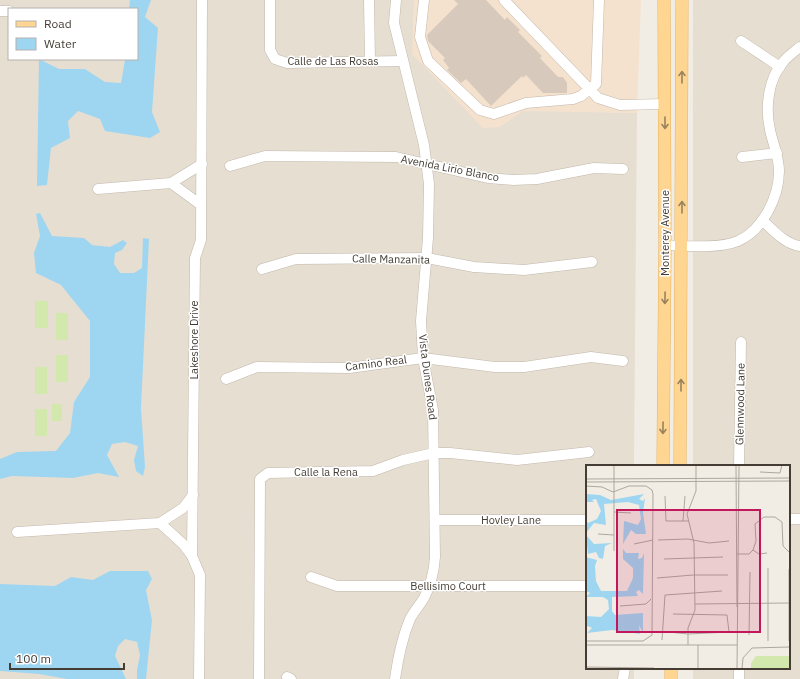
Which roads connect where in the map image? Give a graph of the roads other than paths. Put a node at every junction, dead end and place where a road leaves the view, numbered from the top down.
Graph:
1 (202, 0) edge
2 (270, 0) edge
3 (369, 0) edge
4 (396, 0) edge
5 (424, 0) edge
6 (504, 0) edge
7 (599, 0) edge
8 (664, 0) edge
9 (682, 0) edge
10 (741, 41) dead end
11 (800, 47) edge
12 (370, 61) junction
13 (402, 61) junction
14 (780, 67) junction
15 (590, 89) junction
16 (665, 104) junction
17 (777, 153) junction
18 (742, 157) dead end
19 (426, 163) junction
20 (202, 164) junction
21 (230, 166) dead end
22 (623, 169) dead end
23 (171, 183) junction
24 (98, 189) dead end
25 (201, 206) junction
26 (762, 220) junction
27 (665, 245) junction
28 (682, 246) junction
29 (800, 246) edge
30 (427, 258) junction
31 (592, 262) dead end
32 (262, 269) dead end
33 (741, 342) dead end
34 (423, 358) junction
35 (623, 361) dead end
36 (226, 379) dead end
37 (589, 452) dead end
38 (434, 453) junction
39 (663, 465) edge
40 (680, 465) edge
41 (739, 465) edge
42 (194, 495) junction
43 (800, 519) edge
44 (435, 520) junction
45 (586, 520) edge
46 (790, 520) edge
47 (160, 523) junction
48 (17, 532) dead end
49 (192, 556) junction
50 (311, 577) dead end
51 (429, 586) junction
52 (586, 586) edge
53 (671, 669) edge
54 (199, 679) edge
55 (259, 679) edge
56 (395, 679) edge
57 (672, 679) edge

1 - 20 street, Lakeshore Drive
2 - 12 street, Calle de Las Rosas
3 - 12 street
4 - 13 street, Vista Dunes Road
5 - 15 street
6 - 15 street
7 - 15 street
8 - 16 main road, Monterey Avenue
28 -> 9 main road, Monterey Avenue
10 - 14 street
11 - 14 street
12 - 13 street, Calle de Las Rosas
13 - 19 street, Vista Dunes Road
14 - 17 street
15 - 16 street
16 -> 27 main road, Monterey Avenue
17 - 18 street
17 - 26 street
19 - 21 street, Avenida Lirio Blanco
19 - 22 street, Avenida Lirio Blanco
19 - 30 street, Vista Dunes Road
20 - 23 street
20 - 25 street, Lakeshore Drive
23 - 24 street
23 - 25 street
25 - 42 street, Lakeshore Drive
26 - 28 street
26 - 29 street
27 - 28 street
27 -> 39 main road, Monterey Avenue
40 -> 28 main road, Monterey Avenue
30 - 31 street, Calle Manzanita
30 - 32 street, Calle Manzanita
30 - 34 street, Vista Dunes Road
33 - 41 street, Glennwood Lane
34 - 35 street, Camino Real
34 - 36 street, Camino Real
34 - 38 street, Vista Dunes Road
37 - 38 street, Calle la Rena
38 - 44 street, Vista Dunes Road
38 - 55 street, Calle la Rena
42 - 47 street
42 - 49 street, Lakeshore Drive
43 - 46 street
44 - 45 street, Hovley Lane
44 - 51 street, Vista Dunes Road
47 - 48 street
47 - 49 street
49 - 54 street, Lakeshore Drive
50 - 51 street, Bellisimo Court
51 - 52 street, Bellisimo Court
51 - 56 street, Vista Dunes Road
53 - 57 main road

